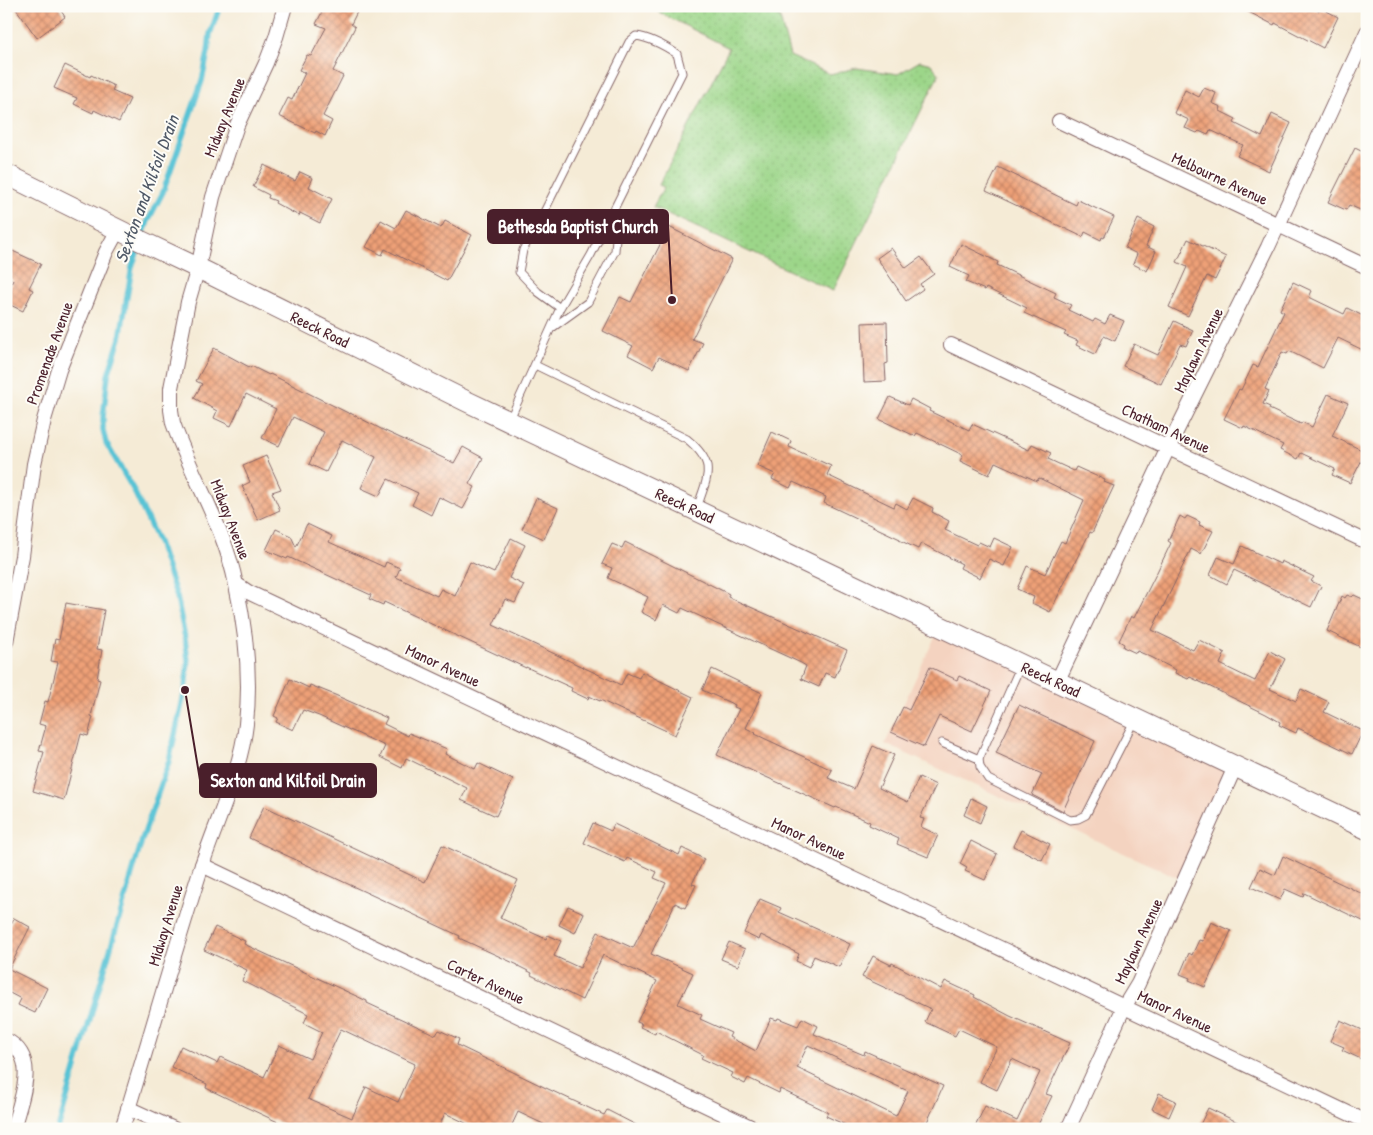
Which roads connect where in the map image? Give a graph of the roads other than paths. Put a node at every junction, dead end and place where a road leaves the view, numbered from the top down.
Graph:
1 (285, 6) edge
2 (1367, 32) edge
3 (1059, 121) dead end
4 (6, 174) edge
5 (613, 212) junction
6 (1278, 225) junction
7 (122, 231) junction
8 (1367, 267) edge
9 (198, 268) junction
10 (560, 308) junction
11 (551, 328) junction
12 (951, 346) dead end
13 (535, 365) junction
14 (509, 422) junction
15 (1168, 448) junction
16 (696, 510) junction
17 (1367, 542) edge
18 (236, 584) junction
19 (6, 642) edge
20 (1021, 665) junction
21 (1057, 682) junction
22 (1135, 719) junction
23 (942, 743) dead end
24 (979, 759) junction
25 (1235, 767) junction
26 (1367, 829) edge
27 (202, 865) junction
28 (1124, 1007) junction
29 (6, 1040) edge
30 (128, 1108) junction
31 (1367, 1122) edge
32 (13, 1129) edge
33 (122, 1129) edge
34 (174, 1129) edge
35 (755, 1129) edge
36 (1068, 1129) edge

1 - 9 street, Midway Avenue
2 - 6 street, Maylawn Avenue
3 - 6 street, Melbourne Avenue
4 - 7 street, Reeck Road
5 - 10 lane
5 - 10 lane
5 - 11 lane
6 - 8 street, Melbourne Avenue
6 - 15 street, Maylawn Avenue
7 - 9 street, Reeck Road
7 - 19 street, Promenade Avenue
9 - 14 street, Reeck Road
9 - 18 street, Midway Avenue
10 - 11 lane
11 - 13 lane
12 - 15 street, Chatham Avenue
13 - 14 lane
13 - 16 lane
14 - 16 street, Reeck Road
15 - 17 street, Chatham Avenue
15 - 21 street, Maylawn Avenue
16 - 20 street, Reeck Road
18 - 27 street, Midway Avenue
18 - 28 street, Manor Avenue
20 - 21 street, Reeck Road
20 - 24 lane
21 - 22 street, Reeck Road
22 - 24 lane
22 - 25 street, Reeck Road
23 - 24 lane
25 - 26 street, Reeck Road
25 - 28 street, Maylawn Avenue
27 - 30 street, Midway Avenue
27 - 35 street, Carter Avenue
28 - 31 street, Manor Avenue
28 - 36 street, Maylawn Avenue
29 - 32 street
30 - 33 street, Midway Avenue
30 - 34 street

